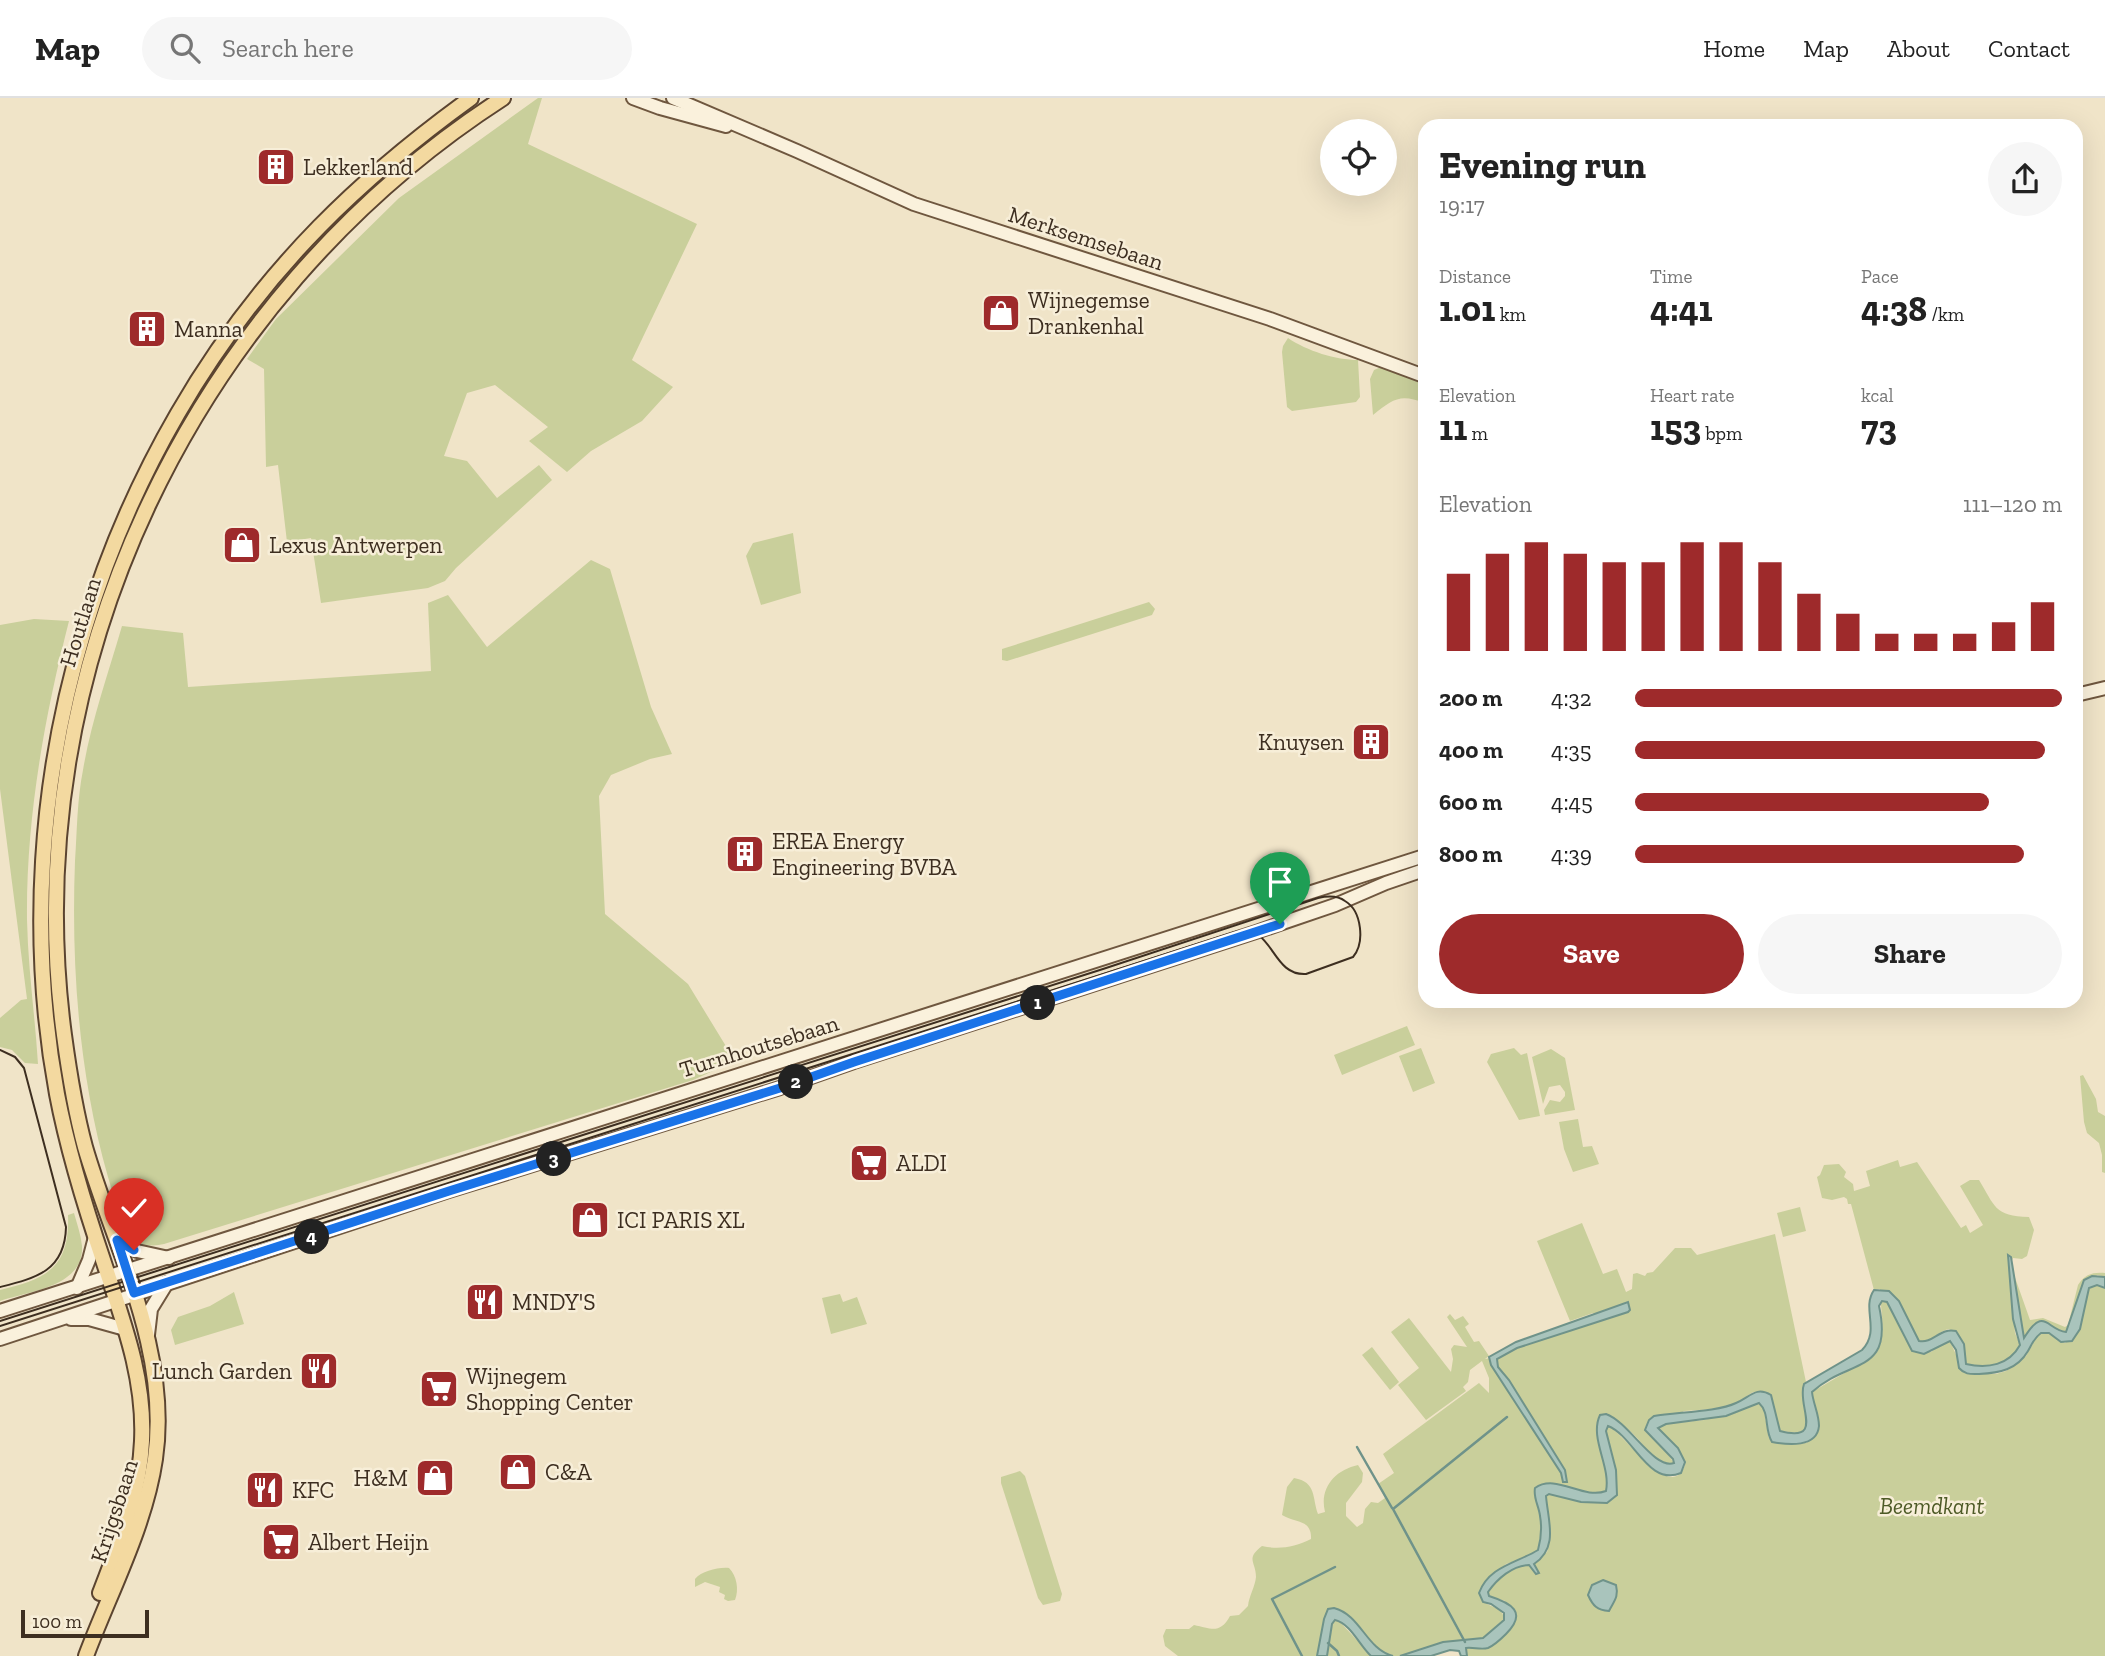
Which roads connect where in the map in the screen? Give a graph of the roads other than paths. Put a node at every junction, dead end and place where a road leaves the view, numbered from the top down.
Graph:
1 (471, 98) edge
2 (503, 98) edge
3 (633, 98) edge
4 (673, 98) edge
5 (740, 126) junction
6 (1418, 374) edge
7 (2105, 688) edge
8 (2083, 693) edge
9 (1418, 858) edge
10 (1404, 862) junction
11 (1418, 872) edge
12 (1409, 876) junction
13 (95, 1237) junction
14 (117, 1240) junction
15 (169, 1258) junction
16 (128, 1271) junction
17 (108, 1277) junction
18 (167, 1283) junction
19 (77, 1287) junction
20 (134, 1293) junction
21 (116, 1299) junction
22 (0, 1311) edge
23 (54, 1321) junction
24 (125, 1329) junction
25 (0, 1339) edge
26 (148, 1342) junction
27 (76, 1656) edge
28 (86, 1656) edge

1 - 13 main road, Houtlaan
2 - 14 main road, Houtlaan
3 - 5 main road, Merksemsebaan
4 - 5 main road, Merksemsebaan
5 - 6 main road, Merksemsebaan
7 - 8 main road
9 - 10 main road, Turnhoutsebaan
10 - 12 main road
10 - 15 main road, Turnhoutsebaan
11 - 12 main road, Turnhoutsebaan
12 - 18 main road, Turnhoutsebaan
13 - 17 main road, Houtlaan
13 - 19 main road
14 - 15 main road
14 - 16 main road, Houtlaan
15 - 16 main road, Turnhoutsebaan
16 - 17 main road, Turnhoutsebaan
16 - 20 main road, Houtlaan
17 - 19 main road, Turnhoutsebaan
17 - 21 main road, Houtlaan
18 - 20 main road, Turnhoutsebaan
18 - 26 main road
19 - 22 main road, Turnhoutsebaan
20 - 21 main road, Turnhoutsebaan
20 - 26 main road, Krijgsbaan
21 - 23 main road, Turnhoutsebaan
21 - 24 main road, Krijgsbaan
23 - 24 main road
23 - 25 main road, Turnhoutsebaan
24 - 27 main road, Krijgsbaan
26 - 28 main road, Krijgsbaan

